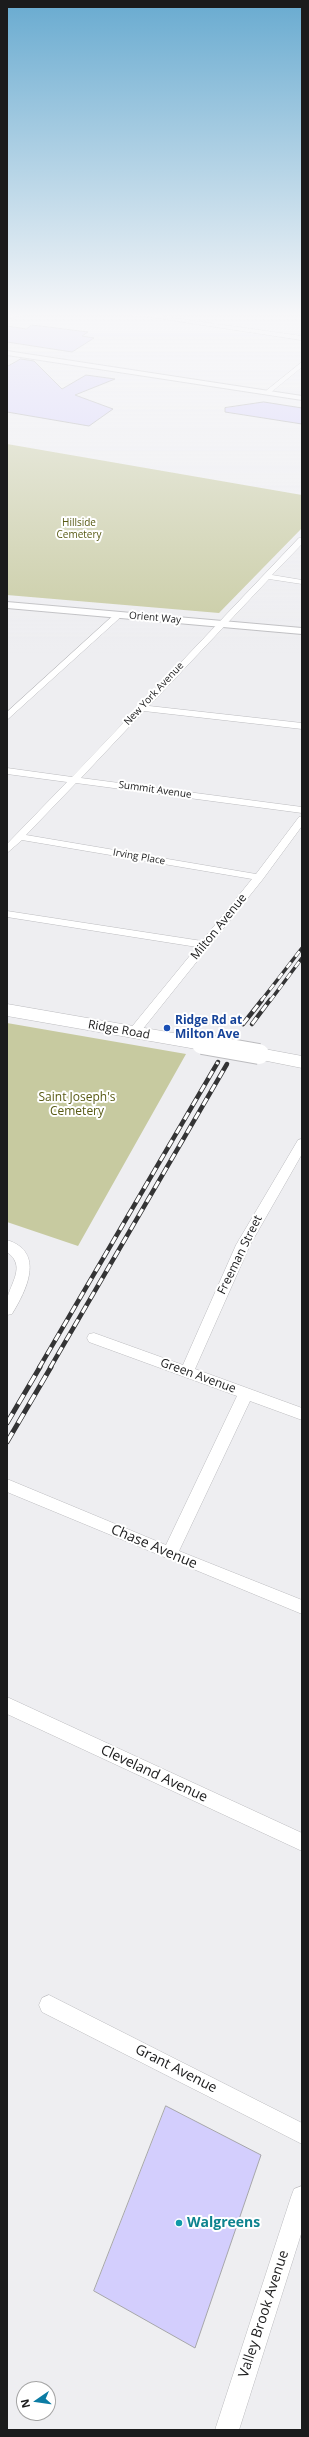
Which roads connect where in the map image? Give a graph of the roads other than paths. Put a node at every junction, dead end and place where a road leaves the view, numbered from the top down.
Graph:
1 (301, 542) edge
2 (268, 577) junction
3 (302, 582) edge
4 (7, 605) edge
5 (119, 615) junction
6 (221, 623) junction
7 (302, 631) edge
8 (141, 708) junction
9 (7, 718) edge
10 (302, 726) edge
11 (7, 771) edge
12 (74, 779) junction
13 (302, 810) edge
14 (302, 819) edge
15 (19, 837) junction
16 (7, 850) edge
17 (259, 877) junction
18 (7, 914) edge
19 (205, 945) junction
20 (7, 1010) edge
21 (134, 1032) junction
22 (302, 1062) edge
23 (302, 1143) edge
24 (7, 1245) edge
25 (7, 1310) edge
26 (94, 1338) dead end
27 (187, 1372) junction
28 (246, 1393) junction
29 (302, 1414) edge
30 (7, 1485) edge
31 (170, 1554) junction
32 (302, 1607) edge
33 (7, 1705) edge
34 (302, 1842) edge
35 (49, 2005) dead end
36 (302, 2134) edge
37 (302, 2197) edge
38 (227, 2430) edge

1 - 2 street, New York Avenue
2 - 3 street
2 - 6 street, New York Avenue
4 - 5 street, Orient Way
5 - 6 street, Orient Way
5 - 9 street
6 - 7 street, Orient Way
6 - 8 street, New York Avenue
8 - 10 street
8 - 12 street, New York Avenue
11 - 12 street, Summit Avenue
12 - 13 street, Summit Avenue
12 - 15 street, New York Avenue
14 - 17 street, Milton Avenue
15 - 16 street, New York Avenue
15 - 17 street, Irving Place
17 - 19 street, Milton Avenue
18 - 19 street
19 - 21 street, Milton Avenue
20 - 21 main road, Ridge Road
21 - 22 main road, Ridge Road, bridge
23 - 27 street, Freeman Street
24 - 25 street
26 - 27 street, Green Avenue
27 - 28 street, Green Avenue
28 - 29 street, Green Avenue
28 - 31 street
30 - 31 street, Chase Avenue
31 - 32 street, Chase Avenue
33 - 34 street, Cleveland Avenue
35 - 36 street, Grant Avenue
37 - 38 street, Valley Brook Avenue

